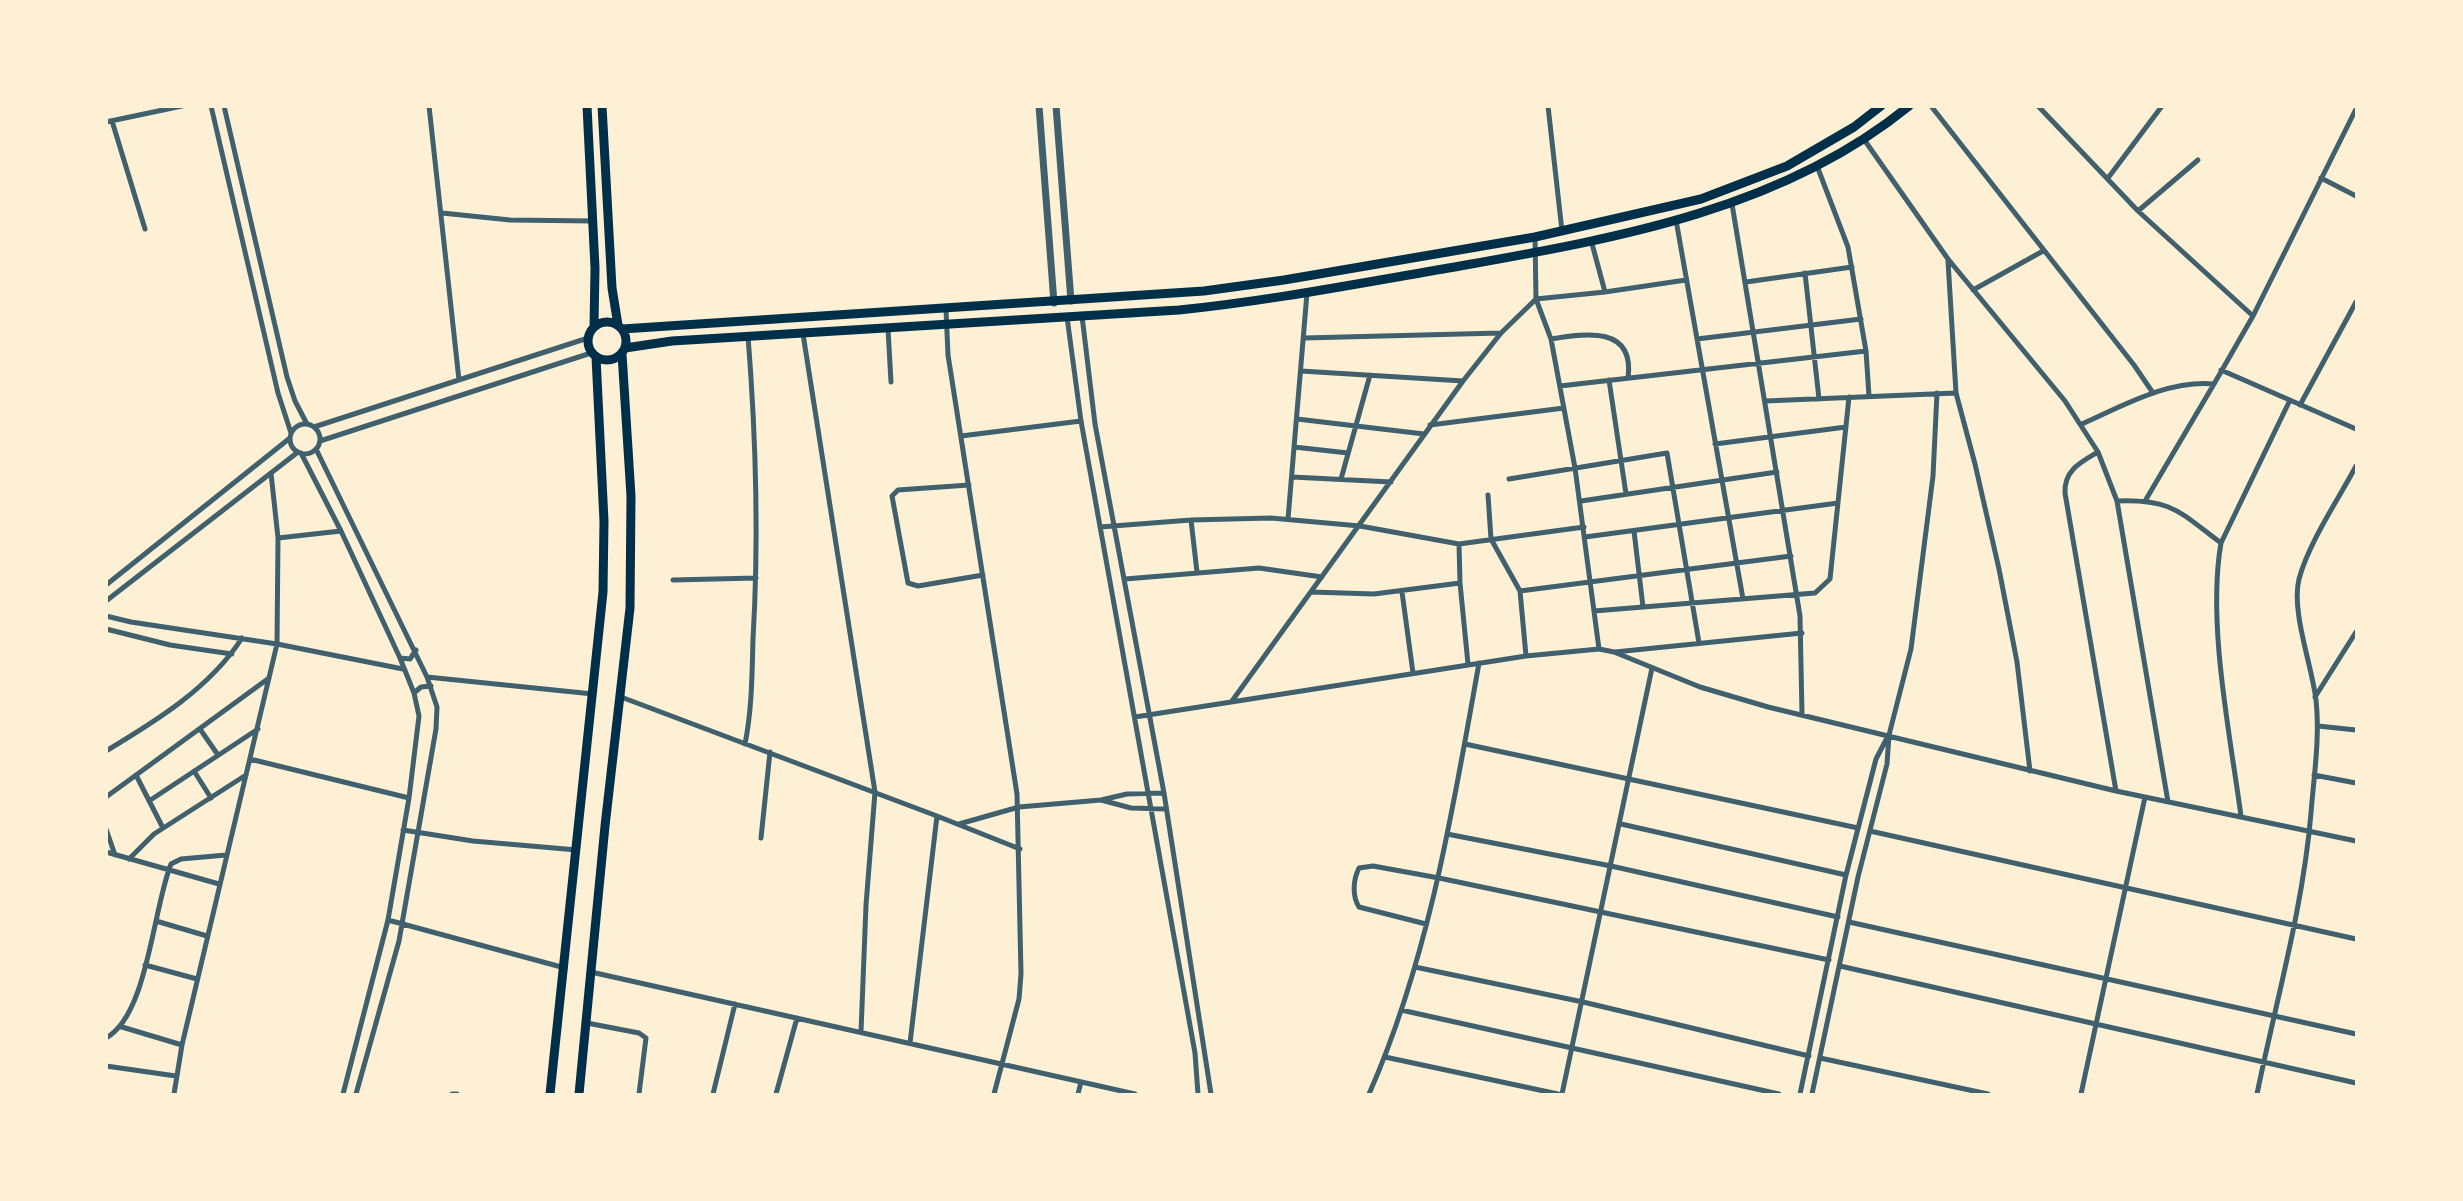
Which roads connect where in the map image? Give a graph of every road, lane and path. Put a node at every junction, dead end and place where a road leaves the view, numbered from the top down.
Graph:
1 (182, 106) edge
2 (212, 106) edge
3 (224, 106) edge
4 (429, 106) edge
5 (587, 106) edge
6 (602, 106) edge
7 (1039, 106) edge
8 (1056, 106) edge
9 (1548, 106) edge
10 (1881, 106) edge
11 (1909, 106) edge
12 (1931, 106) edge
13 (2038, 106) edge
14 (2162, 106) edge
15 (2356, 109) edge
16 (110, 121) edge
17 (1863, 138) junction
18 (604, 154) junction
19 (590, 155) junction
20 (2198, 160) dead end
21 (1817, 166) junction
22 (606, 177) junction
23 (591, 178) junction
24 (2108, 178) junction
25 (2321, 178) junction
26 (2356, 196) edge
27 (1732, 204) junction
28 (2138, 211) junction
29 (442, 213) junction
30 (1676, 219) junction
31 (593, 221) junction
32 (145, 229) dead end
33 (1562, 231) junction
34 (1534, 237) junction
35 (1591, 240) junction
36 (2043, 251) junction
37 (1534, 252) junction
38 (1948, 259) junction
39 (1852, 267) junction
40 (1805, 273) junction
41 (1686, 280) junction
42 (1746, 282) junction
43 (1973, 290) junction
44 (1204, 291) junction
45 (1605, 292) junction
46 (1307, 293) junction
47 (1536, 299) junction
48 (1071, 301) junction
49 (2356, 302) edge
50 (1054, 303) junction
51 (1204, 307) junction
52 (946, 310) junction
53 (1082, 316) junction
54 (2253, 316) junction
55 (1067, 317) junction
56 (1861, 319) junction
57 (946, 325) junction
58 (1811, 325) junction
59 (594, 327) junction
60 (620, 327) junction
61 (888, 329) junction
62 (1755, 332) junction
63 (1501, 333) junction
64 (803, 334) junction
65 (748, 336) junction
66 (588, 338) junction
67 (1304, 338) junction
68 (1551, 339) junction
69 (1697, 339) junction
70 (623, 351) junction
71 (1866, 351) junction
72 (1086, 352) junction
73 (1072, 354) junction
74 (593, 355) junction
75 (1815, 357) junction
76 (1760, 363) junction
77 (1702, 370) junction
78 (2221, 370) junction
79 (1301, 371) junction
80 (1370, 375) junction
81 (469, 377) junction
82 (1628, 378) junction
83 (459, 380) junction
84 (1609, 380) junction
85 (1463, 381) junction
86 (891, 382) dead end
87 (2214, 384) junction
88 (441, 386) junction
89 (1560, 386) junction
90 (474, 390) junction
91 (1937, 393) junction
92 (1956, 393) junction
93 (2153, 393) junction
94 (1869, 396) junction
95 (1849, 397) junction
96 (1819, 399) junction
97 (446, 400) junction
98 (2290, 400) junction
99 (1766, 401) junction
100 (2300, 405) junction
101 (1564, 408) junction
102 (1297, 419) junction
103 (1081, 421) junction
104 (307, 424) junction
105 (2082, 424) junction
106 (1430, 425) junction
107 (1356, 426) junction
108 (315, 427) junction
109 (1846, 427) junction
110 (2356, 429) edge
111 (1424, 434) junction
112 (961, 435) junction
113 (291, 436) junction
114 (1771, 437) junction
115 (320, 441) junction
116 (1715, 444) junction
117 (1294, 447) junction
118 (316, 448) junction
119 (2098, 452) junction
120 (299, 453) junction
121 (1348, 453) junction
122 (1621, 460) junction
123 (2356, 466) edge
124 (1575, 468) junction
125 (1777, 472) junction
126 (271, 473) junction
127 (1292, 477) junction
128 (1341, 479) junction
129 (1509, 479) dead end
130 (1721, 480) junction
131 (1391, 482) junction
132 (969, 486) junction
133 (1672, 488) junction
134 (1626, 494) junction
135 (1488, 495) dead end
136 (1581, 501) junction
137 (2117, 501) junction
138 (2145, 501) junction
139 (1838, 503) junction
140 (1784, 510) junction
141 (1728, 518) junction
142 (1288, 519) junction
143 (1191, 520) junction
144 (1679, 525) junction
145 (1114, 526) junction
146 (1360, 526) junction
147 (1100, 527) junction
148 (1584, 527) junction
149 (341, 531) junction
150 (1634, 531) junction
151 (1585, 537) junction
152 (278, 538) junction
153 (1491, 539) junction
154 (2221, 543) junction
155 (1459, 544) junction
156 (1791, 556) junction
157 (1736, 563) junction
158 (1686, 569) junction
159 (1197, 572) junction
160 (983, 575) junction
161 (1639, 575) junction
162 (756, 578) junction
163 (1322, 578) junction
164 (1125, 579) junction
165 (674, 580) dead end
166 (1590, 582) junction
167 (1460, 584) junction
168 (106, 585) edge
169 (1520, 591) junction
170 (1311, 592) junction
171 (1402, 592) junction
172 (1797, 594) junction
173 (1743, 599) junction
174 (106, 601) edge
175 (1692, 603) junction
176 (1643, 607) junction
177 (1594, 611) junction
178 (106, 616) edge
179 (131, 622) junction
180 (106, 630) edge
181 (2356, 632) edge
182 (1802, 633) junction
183 (129, 635) junction
184 (242, 638) junction
185 (1699, 643) junction
186 (277, 644) junction
187 (1599, 649) junction
188 (416, 650) junction
189 (1614, 652) junction
190 (232, 654) junction
191 (1526, 656) junction
192 (399, 658) junction
193 (1479, 663) junction
194 (1468, 664) junction
195 (1652, 668) junction
196 (403, 669) junction
197 (1413, 673) junction
198 (427, 676) junction
199 (268, 678) junction
200 (431, 686) junction
201 (414, 693) junction
202 (594, 694) junction
203 (621, 697) junction
204 (2315, 697) junction
205 (1232, 701) junction
206 (1150, 714) junction
207 (1802, 714) junction
208 (1134, 717) junction
209 (2318, 726) junction
210 (200, 729) junction
211 (258, 729) junction
212 (2356, 730) edge
213 (1889, 735) junction
214 (745, 744) junction
215 (1464, 744) junction
216 (106, 751) edge
217 (770, 752) junction
218 (218, 755) junction
219 (250, 759) junction
220 (194, 771) junction
221 (2030, 771) junction
222 (2314, 775) junction
223 (136, 776) junction
224 (246, 776) junction
225 (1629, 778) junction
226 (2356, 783) edge
227 (2116, 791) junction
228 (875, 792) junction
229 (1164, 793) junction
230 (1149, 794) junction
231 (106, 797) edge
232 (2145, 797) junction
233 (211, 798) junction
234 (409, 798) junction
235 (1101, 800) junction
236 (149, 801) junction
237 (2168, 802) junction
238 (1019, 807) junction
239 (1151, 808) junction
240 (1166, 809) junction
241 (937, 816) junction
242 (2241, 816) junction
243 (959, 824) junction
244 (1621, 824) junction
245 (163, 828) junction
246 (1858, 828) junction
247 (106, 829) edge
248 (403, 830) junction
249 (2310, 830) junction
250 (1870, 831) junction
251 (418, 832) junction
252 (1448, 834) junction
253 (761, 838) dead end
254 (2356, 841) edge
255 (1020, 849) junction
256 (577, 850) junction
257 (106, 852) edge
258 (115, 855) junction
259 (226, 855) junction
260 (129, 859) junction
261 (1611, 866) junction
262 (168, 870) junction
263 (1846, 875) junction
264 (1439, 878) junction
265 (219, 884) junction
266 (2124, 888) junction
267 (1601, 912) junction
268 (1838, 917) junction
269 (388, 920) junction
270 (156, 921) junction
271 (1849, 922) junction
272 (402, 924) junction
273 (1426, 924) junction
274 (2293, 926) junction
275 (207, 936) junction
276 (2356, 939) edge
277 (1829, 960) junction
278 (145, 965) junction
279 (1840, 966) junction
280 (1415, 967) junction
281 (565, 968) junction
282 (591, 972) junction
283 (2106, 978) junction
284 (197, 979) junction
285 (1822, 997) junction
286 (1833, 1000) junction
287 (1583, 1002) junction
288 (735, 1004) junction
289 (1401, 1010) junction
290 (366, 1011) junction
291 (379, 1014) junction
292 (2276, 1016) junction
293 (797, 1018) junction
294 (586, 1023) junction
295 (2097, 1024) junction
296 (122, 1027) junction
297 (861, 1032) junction
298 (2356, 1034) edge
299 (106, 1038) edge
300 (910, 1043) junction
301 (182, 1046) junction
302 (1573, 1048) junction
303 (1809, 1056) junction
304 (1385, 1057) junction
305 (1821, 1058) junction
306 (2264, 1060) junction
307 (1003, 1065) junction
308 (106, 1066) edge
309 (176, 1076) junction
310 (1081, 1082) junction
311 (2356, 1083) edge
312 (174, 1095) edge
313 (343, 1095) edge
314 (356, 1095) edge
315 (452, 1095) edge
316 (457, 1095) edge
317 (550, 1095) edge
318 (579, 1095) edge
319 (639, 1095) edge
320 (713, 1095) edge
321 (776, 1095) edge
322 (994, 1095) edge
323 (1078, 1095) edge
324 (1135, 1095) edge
325 (1198, 1095) edge
326 (1211, 1095) edge
327 (1369, 1095) edge
328 (1560, 1095) edge
329 (1779, 1095) edge
330 (1800, 1095) edge
331 (1812, 1095) edge
332 (1988, 1095) edge
333 (2082, 1095) edge
334 (2258, 1095) edge

1 - 16 street
2 - 113 street
3 - 104 street
4 - 29 street
5 - 19 highway
6 - 18 highway
7 - 50 street
8 - 48 street
9 - 33 street
10 - 33 highway
11 - 17 highway
12 - 36 street
13 - 24 street
14 - 24 street
15 - 25 street
16 - 32 street
17 - 21 highway
17 - 38 street
18 - 19 highway
18 - 22 highway
19 - 23 highway
20 - 28 street
21 - 27 highway
21 - 39 street
22 - 23 highway
22 - 60 highway
23 - 31 highway
24 - 28 street
25 - 26 street
25 - 54 street
27 - 30 highway
27 - 42 street
28 - 54 street
29 - 31 street
29 - 83 street
30 - 35 highway
30 - 41 street
31 - 59 highway
33 - 34 highway
34 - 37 street
34 - 44 highway
35 - 37 highway
35 - 45 street
36 - 43 street
36 - 93 street
37 - 46 highway
37 - 47 street
38 - 43 street
38 - 92 street
39 - 40 street
39 - 56 street
40 - 42 street
40 - 58 street
41 - 45 street
41 - 69 street
42 - 62 street
43 - 105 street
44 - 48 highway
44 - 51 highway
45 - 47 street
46 - 51 highway
46 - 67 street
47 - 63 street
47 - 68 street
48 - 50 highway
49 - 100 street
50 - 52 highway
51 - 53 highway
52 - 57 street
52 - 60 highway
53 - 55 highway
53 - 72 street
54 - 78 street
55 - 57 highway
55 - 73 street
56 - 58 street
56 - 71 street
57 - 61 highway
57 - 112 street
58 - 62 street
58 - 75 street
59 - 60 highway
59 - 66 highway
60 - 70 highway
61 - 64 highway
61 - 86 street
62 - 69 street
62 - 76 street
63 - 67 street
63 - 85 street
64 - 65 highway
64 - 228 street
65 - 70 highway
65 - 162 street
66 - 74 highway
66 - 81 street
67 - 79 street
68 - 82 street
68 - 89 street
69 - 77 street
70 - 74 highway
70 - 203 highway
71 - 75 street
71 - 94 street
72 - 73 street
72 - 145 street
73 - 103 street
74 - 90 street
74 - 202 highway
75 - 76 street
75 - 96 street
76 - 77 street
76 - 99 street
77 - 82 street
77 - 116 street
78 - 87 street
78 - 98 street
79 - 80 street
79 - 102 street
80 - 85 street
80 - 107 street
81 - 83 street
81 - 90 street
82 - 84 street
83 - 88 street
84 - 89 street
84 - 122 street
85 - 106 street
87 - 93 street
87 - 138 street
88 - 97 street
88 - 108 street
89 - 101 street
90 - 97 street
91 - 92 street
91 - 94 street
91 - 213 street
92 - 221 street
93 - 105 street
94 - 95 street
95 - 96 street
95 - 109 street
96 - 99 street
97 - 115 street
98 - 100 street
98 - 154 street
99 - 114 street
100 - 110 street
101 - 106 street
101 - 124 street
102 - 107 street
102 - 117 street
103 - 112 street
103 - 147 street
104 - 108 street
104 - 113 street
105 - 119 street
106 - 111 street
107 - 111 street
107 - 121 street
108 - 115 street
109 - 114 street
109 - 139 street
111 - 131 street
112 - 132 street
113 - 120 street
113 - 168 street
114 - 116 street
114 - 125 street
115 - 118 street
116 - 130 street
117 - 121 street
117 - 127 street
118 - 120 street
118 - 188 street
119 - 137 street
119 - 227 street
120 - 126 street
120 - 149 street
121 - 128 street
122 - 124 street
122 - 133 street
122 - 134 street
123 - 204 street
124 - 129 street
124 - 136 street
125 - 130 street
125 - 140 street
126 - 152 street
126 - 174 street
127 - 128 street
127 - 142 street
128 - 131 street
130 - 133 street
130 - 141 street
131 - 146 street
132 - 160 street
132 - 160 street
133 - 134 street
133 - 144 street
134 - 136 street
135 - 153 street
136 - 148 street
137 - 138 street
137 - 237 street
138 - 154 street
139 - 140 street
139 - 172 street
140 - 141 street
140 - 156 street
141 - 144 street
141 - 157 street
142 - 143 street
142 - 146 street
143 - 145 street
143 - 159 street
144 - 150 street
144 - 158 street
145 - 147 street
145 - 164 street
146 - 155 street
146 - 163 street
147 - 208 street
148 - 151 street
148 - 153 street
149 - 152 street
149 - 192 street
150 - 151 street
150 - 161 street
151 - 166 street
152 - 186 street
153 - 155 street
153 - 169 street
154 - 242 street
155 - 167 street
156 - 157 street
156 - 172 street
157 - 158 street
157 - 173 street
158 - 161 street
158 - 175 street
159 - 163 street
159 - 164 street
160 - 238 street
161 - 166 street
161 - 176 street
162 - 165 street
162 - 214 street
163 - 170 street
164 - 206 street
166 - 169 street
166 - 177 street
167 - 171 street
167 - 194 street
169 - 191 street
170 - 171 street
170 - 205 street
171 - 197 street
172 - 173 street
172 - 182 street
173 - 175 street
175 - 176 street
175 - 185 street
176 - 177 street
177 - 187 street
178 - 179 street
179 - 183 street
179 - 184 street
180 - 183 street
181 - 204 street
182 - 185 street
182 - 207 street
183 - 190 street
184 - 186 street
184 - 190 street
185 - 189 street
186 - 196 street
186 - 199 street
187 - 189 street
187 - 191 street
188 - 192 street
188 - 198 street
189 - 195 street
190 - 216 street
191 - 193 street
192 - 196 street
193 - 194 street
193 - 215 street
194 - 197 street
195 - 207 street
195 - 225 street
196 - 201 street
197 - 205 street
198 - 200 street
198 - 202 street
199 - 210 street
199 - 211 street
200 - 201 street
200 - 251 street
201 - 234 street
202 - 256 highway
203 - 214 street
203 - 282 highway
204 - 209 street
205 - 206 street
206 - 208 street
206 - 229 street
207 - 213 street
208 - 230 street
209 - 212 street
209 - 222 street
210 - 218 street
210 - 223 street
211 - 218 street
211 - 219 street
213 - 221 street
213 - 246 street
213 - 250 street
214 - 217 street
215 - 225 street
215 - 252 street
217 - 228 street
217 - 253 street
218 - 220 street
219 - 224 street
219 - 234 street
220 - 233 street
220 - 236 street
221 - 227 street
222 - 226 street
222 - 249 street
223 - 231 street
223 - 236 street
224 - 233 street
224 - 259 street
225 - 244 street
225 - 246 street
227 - 232 street
228 - 241 street
228 - 297 street
229 - 230 street
229 - 240 street
230 - 235 street
230 - 239 street
232 - 237 street
232 - 266 street
233 - 245 street
234 - 248 street
235 - 238 street
235 - 239 street
236 - 245 street
237 - 242 street
238 - 243 street
238 - 255 street
239 - 240 street
239 - 325 street
240 - 326 street
241 - 243 street
241 - 300 street
242 - 249 street
243 - 255 street
244 - 261 street
244 - 263 street
245 - 260 street
246 - 263 street
247 - 258 street
248 - 251 street
248 - 269 street
249 - 254 street
249 - 274 street
250 - 266 street
250 - 271 street
251 - 256 street
251 - 272 street
252 - 261 street
252 - 264 street
255 - 307 street
256 - 281 highway
257 - 258 street
258 - 260 street
259 - 262 street
259 - 265 street
260 - 262 street
261 - 267 street
261 - 268 street
262 - 265 street
262 - 270 street
263 - 268 street
264 - 267 street
264 - 273 street
264 - 273 street
265 - 275 street
266 - 274 street
266 - 283 street
267 - 277 street
267 - 287 street
268 - 277 street
269 - 272 street
269 - 290 street
270 - 275 street
270 - 278 street
271 - 279 street
271 - 283 street
272 - 281 street
272 - 291 street
273 - 280 street
274 - 276 street
274 - 292 street
275 - 284 street
277 - 285 street
278 - 284 street
278 - 296 street
279 - 286 street
279 - 295 street
280 - 287 street
280 - 289 street
281 - 317 highway
282 - 288 street
282 - 294 highway
283 - 292 street
283 - 295 street
284 - 301 street
285 - 286 street
285 - 303 street
286 - 305 street
287 - 302 street
287 - 303 street
288 - 293 street
288 - 320 street
289 - 302 street
289 - 304 street
290 - 291 street
290 - 313 street
291 - 314 street
292 - 298 street
292 - 306 street
293 - 297 street
293 - 321 street
294 - 318 highway
294 - 319 street
295 - 306 street
295 - 333 street
296 - 299 street
296 - 301 street
297 - 300 street
300 - 307 street
301 - 309 street
302 - 328 street
302 - 329 street
303 - 330 street
304 - 327 street
304 - 328 street
305 - 331 street
305 - 332 street
306 - 311 street
306 - 334 street
307 - 310 street
307 - 322 street
308 - 309 street
309 - 312 street
310 - 323 street
310 - 324 street
315 - 316 street

